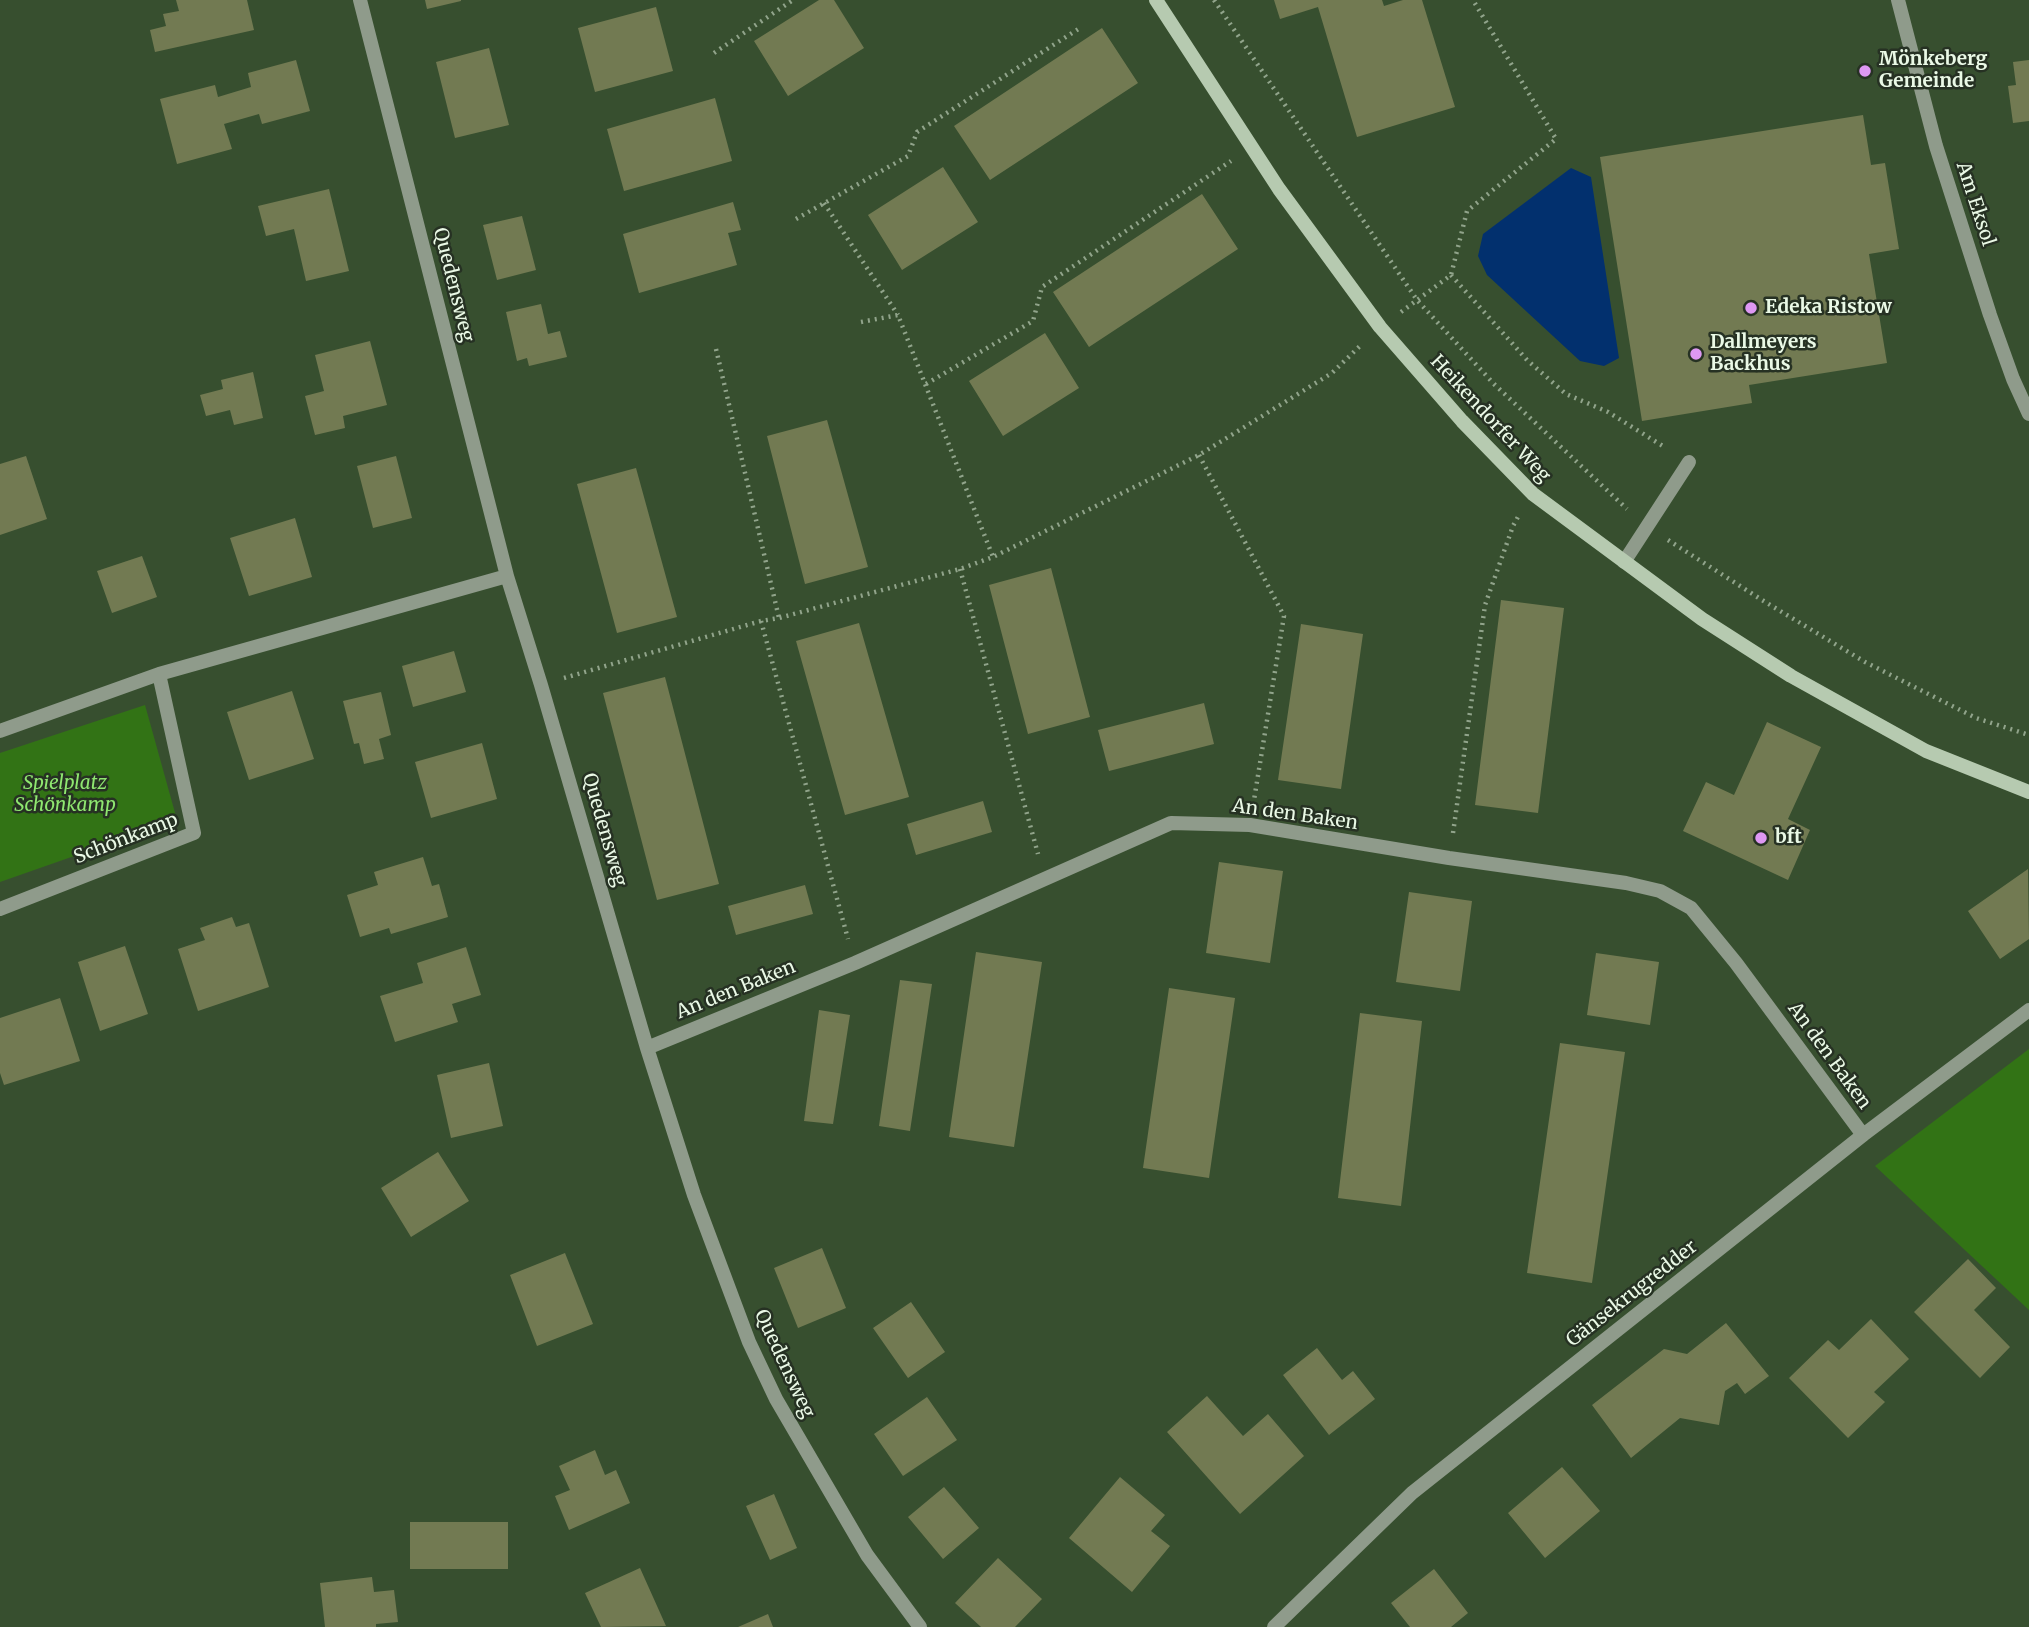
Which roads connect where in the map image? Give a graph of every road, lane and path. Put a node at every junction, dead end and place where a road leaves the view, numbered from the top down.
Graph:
1 (360, 0) edge
2 (793, 0) edge
3 (1156, 0) edge
4 (1214, 0) edge
5 (1473, 0) edge
6 (1898, 0) edge
7 (1080, 28) dead end
8 (714, 53) dead end
9 (1252, 147) junction
10 (824, 203) junction
11 (796, 219) dead end
12 (1451, 275) junction
13 (1417, 300) junction
14 (898, 315) junction
15 (861, 322) dead end
16 (1380, 327) junction
17 (716, 349) dead end
18 (926, 384) junction
19 (2029, 414) edge
20 (1199, 455) junction
21 (1689, 462) joint
22 (1533, 494) junction
23 (1646, 526) junction
24 (993, 557) junction
25 (1624, 562) junction
26 (960, 569) junction
27 (507, 576) junction
28 (779, 618) junction
29 (761, 621) junction
30 (159, 674) junction
31 (541, 685) junction
32 (0, 731) edge
33 (2029, 735) edge
34 (2029, 792) edge
35 (1250, 825) junction
36 (1449, 859) junction
37 (1044, 878) junction
38 (0, 909) edge
39 (855, 963) junction
40 (2029, 1010) edge
41 (647, 1048) junction
42 (1863, 1135) junction
43 (920, 1627) edge
44 (1274, 1627) edge

1 - 27 street, Quedensweg
2 - 8 path
3 - 9 street, Heikendorfer Weg
4 - 13 path
5 - 12 path
6 - 19 street, Am Eksol
7 - 10 path
9 - 16 street, Heikendorfer Weg
9 - 18 path
10 - 11 path
10 - 14 path
12 - 13 path
12 - 21 path
13 - 16 path
13 - 23 path
14 - 15 path
14 - 18 path
16 - 20 path
16 - 22 street, Heikendorfer Weg
17 - 28 path
18 - 24 path
20 - 24 path
20 - 35 path
21 - 23 street
22 - 25 street, Heikendorfer Weg
22 - 36 path
23 - 25 street
23 - 33 path
24 - 26 path
25 - 34 street, Heikendorfer Weg
26 - 28 path
26 - 37 path
27 - 30 street
27 - 31 street, Quedensweg
28 - 29 path
29 - 31 path
29 - 39 path
30 - 32 street
30 - 38 street, Schönkamp
31 - 41 street, Quedensweg
35 - 36 street, An den Baken
35 - 37 street, An den Baken
36 - 42 street, An den Baken
37 - 39 street, An den Baken
39 - 41 street, An den Baken
40 - 42 street, Gänsekrugredder
41 - 43 street, Quedensweg
42 - 44 street, Gänsekrugredder

